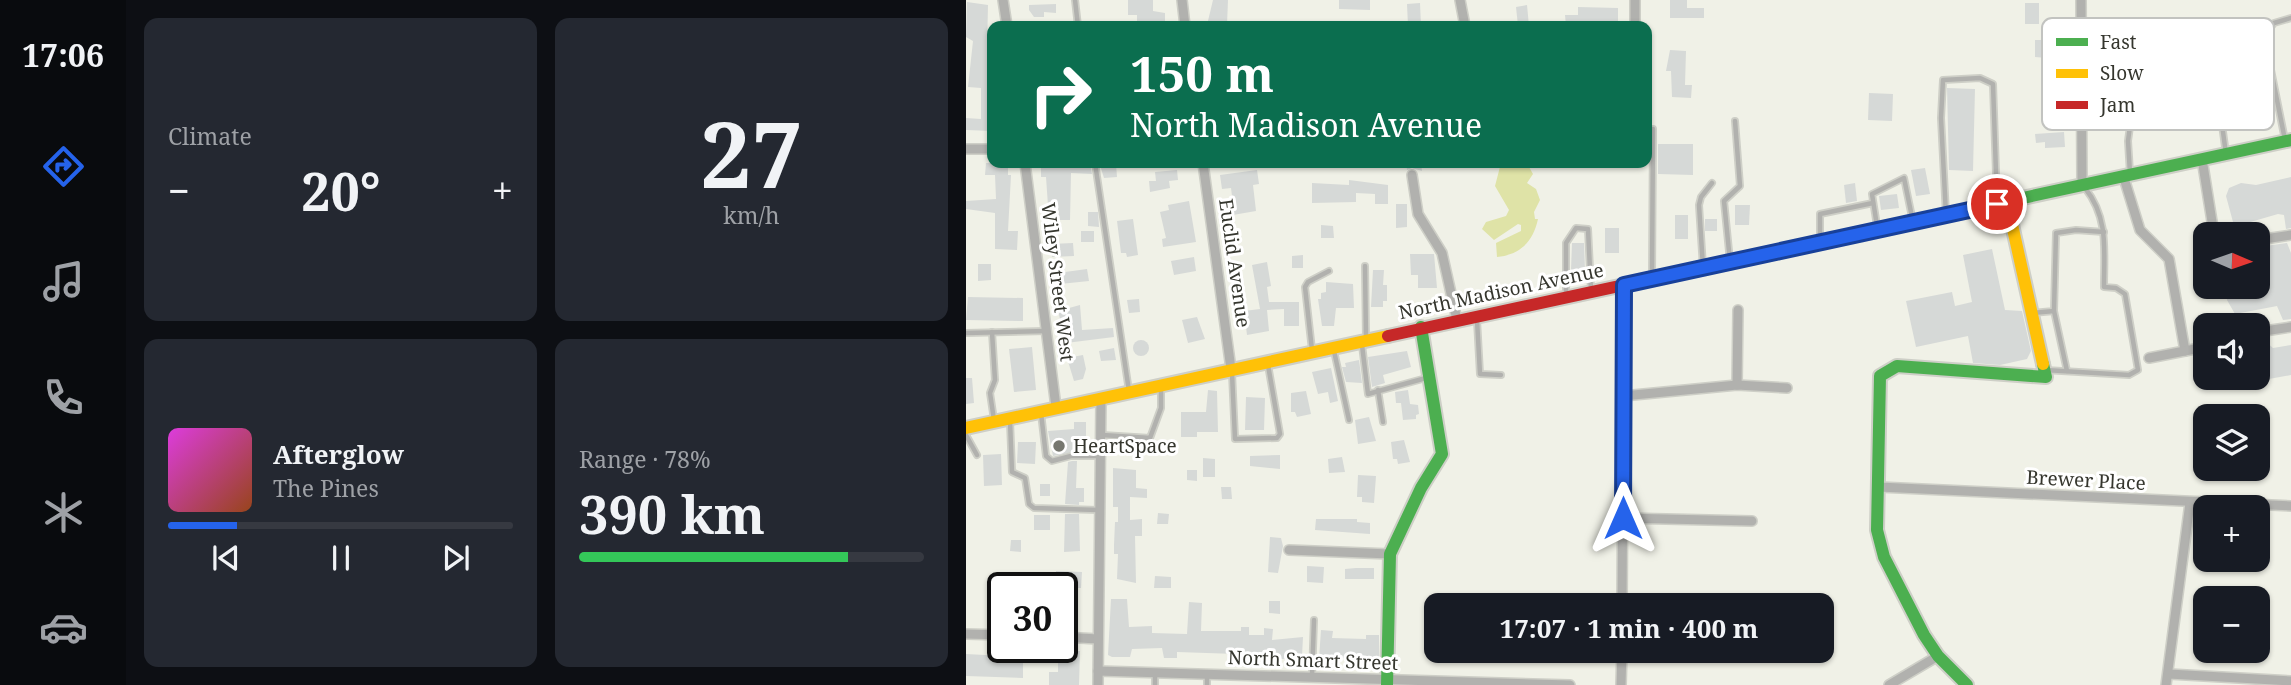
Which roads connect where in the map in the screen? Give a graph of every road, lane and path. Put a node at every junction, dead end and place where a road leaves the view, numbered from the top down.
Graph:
1 (1003, 0) edge
2 (1075, 0) edge
3 (1182, 0) edge
4 (1460, 0) edge
5 (1635, 0) edge
6 (2081, 0) edge
7 (2081, 18) edge
8 (2291, 18) edge
9 (1006, 21) edge
10 (1077, 21) edge
11 (1184, 21) edge
12 (1464, 21) edge
13 (1635, 21) edge
14 (2274, 23) edge
15 (2274, 70) edge
16 (1735, 121) dead end
17 (1653, 129) dead end
18 (2082, 130) edge
19 (2129, 130) edge
20 (2223, 130) edge
21 (2288, 141) edge
22 (966, 149) edge
23 (987, 149) edge
24 (2226, 155) junction
25 (2202, 159) junction
26 (1026, 168) edge
27 (1097, 168) edge
28 (1204, 168) edge
29 (2127, 174) junction
30 (1412, 175) dead end
31 (1712, 183) dead end
32 (2082, 184) junction
33 (1873, 203) junction
34 (2002, 203) junction
35 (1946, 215) junction
36 (2212, 222) edge
37 (1913, 223) junction
38 (1877, 231) junction
39 (2104, 232) junction
40 (2291, 235) edge
41 (2270, 238) edge
42 (1820, 243) junction
43 (1730, 262) junction
44 (1365, 266) dead end
45 (1703, 268) junction
46 (1329, 271) dead end
47 (1652, 279) junction
48 (1624, 285) junction
49 (1591, 292) junction
50 (1566, 297) junction
51 (1738, 310) dead end
52 (2054, 311) junction
53 (2032, 313) junction
54 (1476, 316) junction
55 (1457, 320) junction
56 (1422, 327) junction
57 (2291, 327) edge
58 (2270, 330) edge
59 (1047, 331) junction
60 (992, 332) junction
61 (966, 333) edge
62 (1364, 340) junction
63 (1333, 346) junction
64 (2193, 349) edge
65 (1313, 351) junction
66 (2185, 351) junction
67 (2149, 358) dead end
68 (1267, 361) junction
69 (1231, 369) junction
70 (2045, 370) junction
71 (2067, 371) junction
72 (1501, 375) dead end
73 (1431, 377) junction
74 (1160, 385) junction
75 (1737, 385) junction
76 (1787, 388) dead end
77 (1378, 390) junction
78 (1129, 391) junction
79 (1623, 396) junction
80 (1101, 398) junction
81 (1056, 407) junction
82 (1041, 410) junction
83 (1010, 418) junction
84 (1349, 420) dead end
85 (994, 421) junction
86 (1383, 422) dead end
87 (966, 428) edge
88 (1100, 434) junction
89 (966, 435) edge
90 (977, 455) dead end
91 (1100, 456) junction
92 (1879, 487) junction
93 (2190, 503) junction
94 (2291, 506) edge
95 (1099, 510) junction
96 (1623, 518) junction
97 (1752, 521) dead end
98 (1289, 550) dead end
99 (1390, 554) junction
100 (1622, 593) edge
101 (1314, 620) dead end
102 (966, 634) edge
103 (987, 635) edge
104 (1078, 638) edge
105 (1098, 639) junction
106 (1938, 656) junction
107 (1622, 663) edge
108 (1098, 671) junction
109 (1155, 673) junction
110 (1207, 674) junction
111 (2169, 674) junction
112 (1311, 679) edge
113 (2291, 681) edge
114 (1387, 682) edge
115 (1486, 684) edge
116 (1098, 685) edge
117 (1155, 685) edge
118 (1207, 685) edge
119 (1570, 685) edge
120 (1621, 685) edge
121 (1889, 685) edge
122 (1967, 685) edge
123 (2166, 685) edge

1 - 9 street
2 - 10 lane
3 - 11 street
4 - 12 street
5 - 13 street
6 - 7 street
8 - 14 lane
15 - 21 lane
16 - 43 lane
17 - 47 lane
18 - 32 street
19 - 29 lane
20 - 24 lane
21 - 24 main road, North Madison Avenue
22 - 23 street
24 - 25 main road, North Madison Avenue
25 - 29 main road, North Madison Avenue
25 - 36 street
26 - 59 street, Wiley Street West
27 - 78 lane
28 - 69 street, Euclid Avenue
29 - 32 main road, North Madison Avenue
29 - 66 street
30 - 55 street
31 - 45 lane
32 - 34 main road, North Madison Avenue
32 - 39 lane
33 - 37 lane
33 - 38 lane
33 - 42 lane
34 - 35 main road, North Madison Avenue
34 - 35 lane
34 - 53 main road
35 - 37 main road, North Madison Avenue
37 - 38 main road, North Madison Avenue
38 - 42 main road, North Madison Avenue
39 - 52 lane
39 - 71 lane
40 - 41 street
42 - 43 main road, North Madison Avenue
43 - 45 main road, North Madison Avenue
44 - 62 lane
45 - 47 main road, North Madison Avenue
46 - 65 lane
47 - 48 main road, North Madison Avenue
48 - 49 main road, North Madison Avenue
48 - 79 street
49 - 50 main road, North Madison Avenue
49 - 50 lane
50 - 54 main road, North Madison Avenue
51 - 75 street
52 - 53 lane
52 - 71 lane
53 - 70 main road
54 - 55 main road, North Madison Avenue
54 - 72 lane
55 - 56 main road, North Madison Avenue
56 - 62 main road, North Madison Avenue
56 - 73 main road
57 - 58 street
59 - 60 lane
59 - 81 street, Wiley Street West
60 - 61 lane
60 - 85 lane
62 - 63 main road, North Madison Avenue
62 - 77 lane
63 - 65 main road, North Madison Avenue
63 - 84 lane
64 - 66 street
65 - 68 main road, North Madison Avenue
66 - 67 street
68 - 69 main road, North Madison Avenue
68 - 69 lane
69 - 74 main road, North Madison Avenue
70 - 71 lane
70 - 92 main road
73 - 77 lane
73 - 99 main road
74 - 78 main road, North Madison Avenue
74 - 88 lane
75 - 76 street
75 - 79 street
77 - 86 lane
78 - 80 main road, North Madison Avenue
79 - 96 street
80 - 81 main road, North Madison Avenue
80 - 88 street
81 - 82 main road, North Madison Avenue
82 - 83 main road, North Madison Avenue
82 - 91 lane
83 - 85 main road, North Madison Avenue
83 - 95 lane
85 - 87 main road, North Madison Avenue
88 - 91 street
89 - 90 lane
91 - 95 street
92 - 93 street, Brewer Place
92 - 106 main road
93 - 94 street, Brewer Place
93 - 111 street
95 - 105 street
96 - 97 street
96 - 100 street
98 - 99 street
99 - 114 main road
101 - 112 lane
102 - 103 street
104 - 105 street
105 - 108 street
106 - 121 street
106 - 122 main road
107 - 120 street
108 - 109 street, North Smart Street
108 - 116 street
109 - 110 street, North Smart Street
109 - 117 lane
110 - 112 street, North Smart Street
110 - 118 lane
111 - 113 street
111 - 123 street
112 - 114 street, North Smart Street
114 - 115 street, North Smart Street
115 - 119 street, North Smart Street

